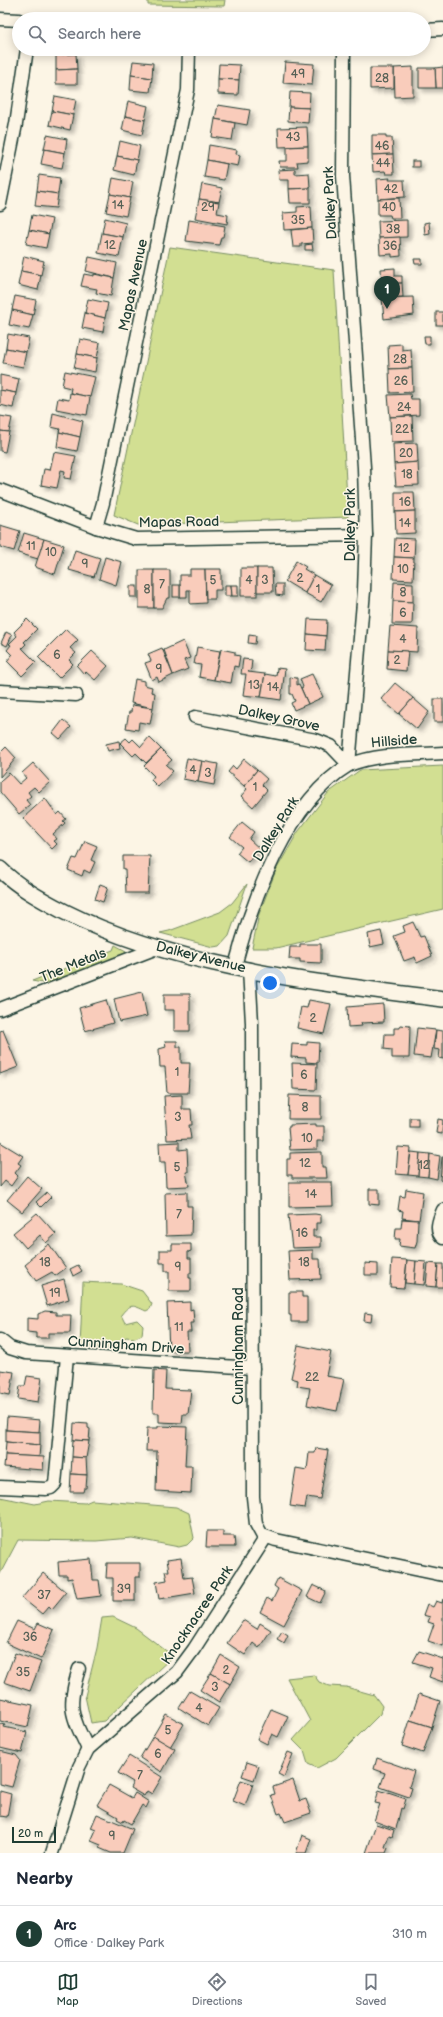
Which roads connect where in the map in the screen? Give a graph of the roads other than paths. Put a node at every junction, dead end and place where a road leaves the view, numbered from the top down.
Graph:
1 (0, 19) edge
2 (12, 20) edge
3 (443, 29) edge
4 (431, 30) edge
5 (26, 56) edge
6 (189, 56) edge
7 (344, 56) edge
8 (0, 204) edge
9 (0, 490) edge
10 (96, 527) junction
11 (366, 535) junction
12 (0, 691) edge
13 (76, 695) dead end
14 (195, 717) dead end
15 (443, 753) edge
16 (349, 765) junction
17 (0, 869) edge
18 (158, 948) junction
19 (242, 968) junction
20 (443, 999) edge
21 (0, 1009) edge
22 (443, 1210) edge
23 (443, 1238) edge
24 (0, 1340) edge
25 (67, 1356) junction
26 (253, 1368) junction
27 (0, 1487) edge
28 (266, 1537) junction
29 (443, 1575) edge
30 (79, 1669) dead end
31 (88, 1749) junction
32 (52, 1853) edge

1 - 2 street
3 - 4 street
5 - 8 street
6 - 10 street, Mapas Avenue
7 - 11 street, Dalkey Park
9 - 10 street, Mapas Road
10 - 11 street, Mapas Road
11 - 16 street, Dalkey Park
12 - 13 street
14 - 16 street, Dalkey Grove
15 - 16 street, Hillside
16 - 19 street, Dalkey Park
17 - 18 street, Dalkey Avenue
18 - 19 street, Dalkey Avenue
18 - 21 street, The Metals
19 - 20 street, Dalkey Avenue
19 - 26 street, Cunningham Road
22 - 23 street
24 - 25 street, Cunningham Drive
25 - 26 street, Cunningham Drive
25 - 27 street
26 - 28 street, Cunningham Road
28 - 29 street
28 - 31 street, Knocknacree Park
30 - 31 street
31 - 32 street, Knocknacree Park

